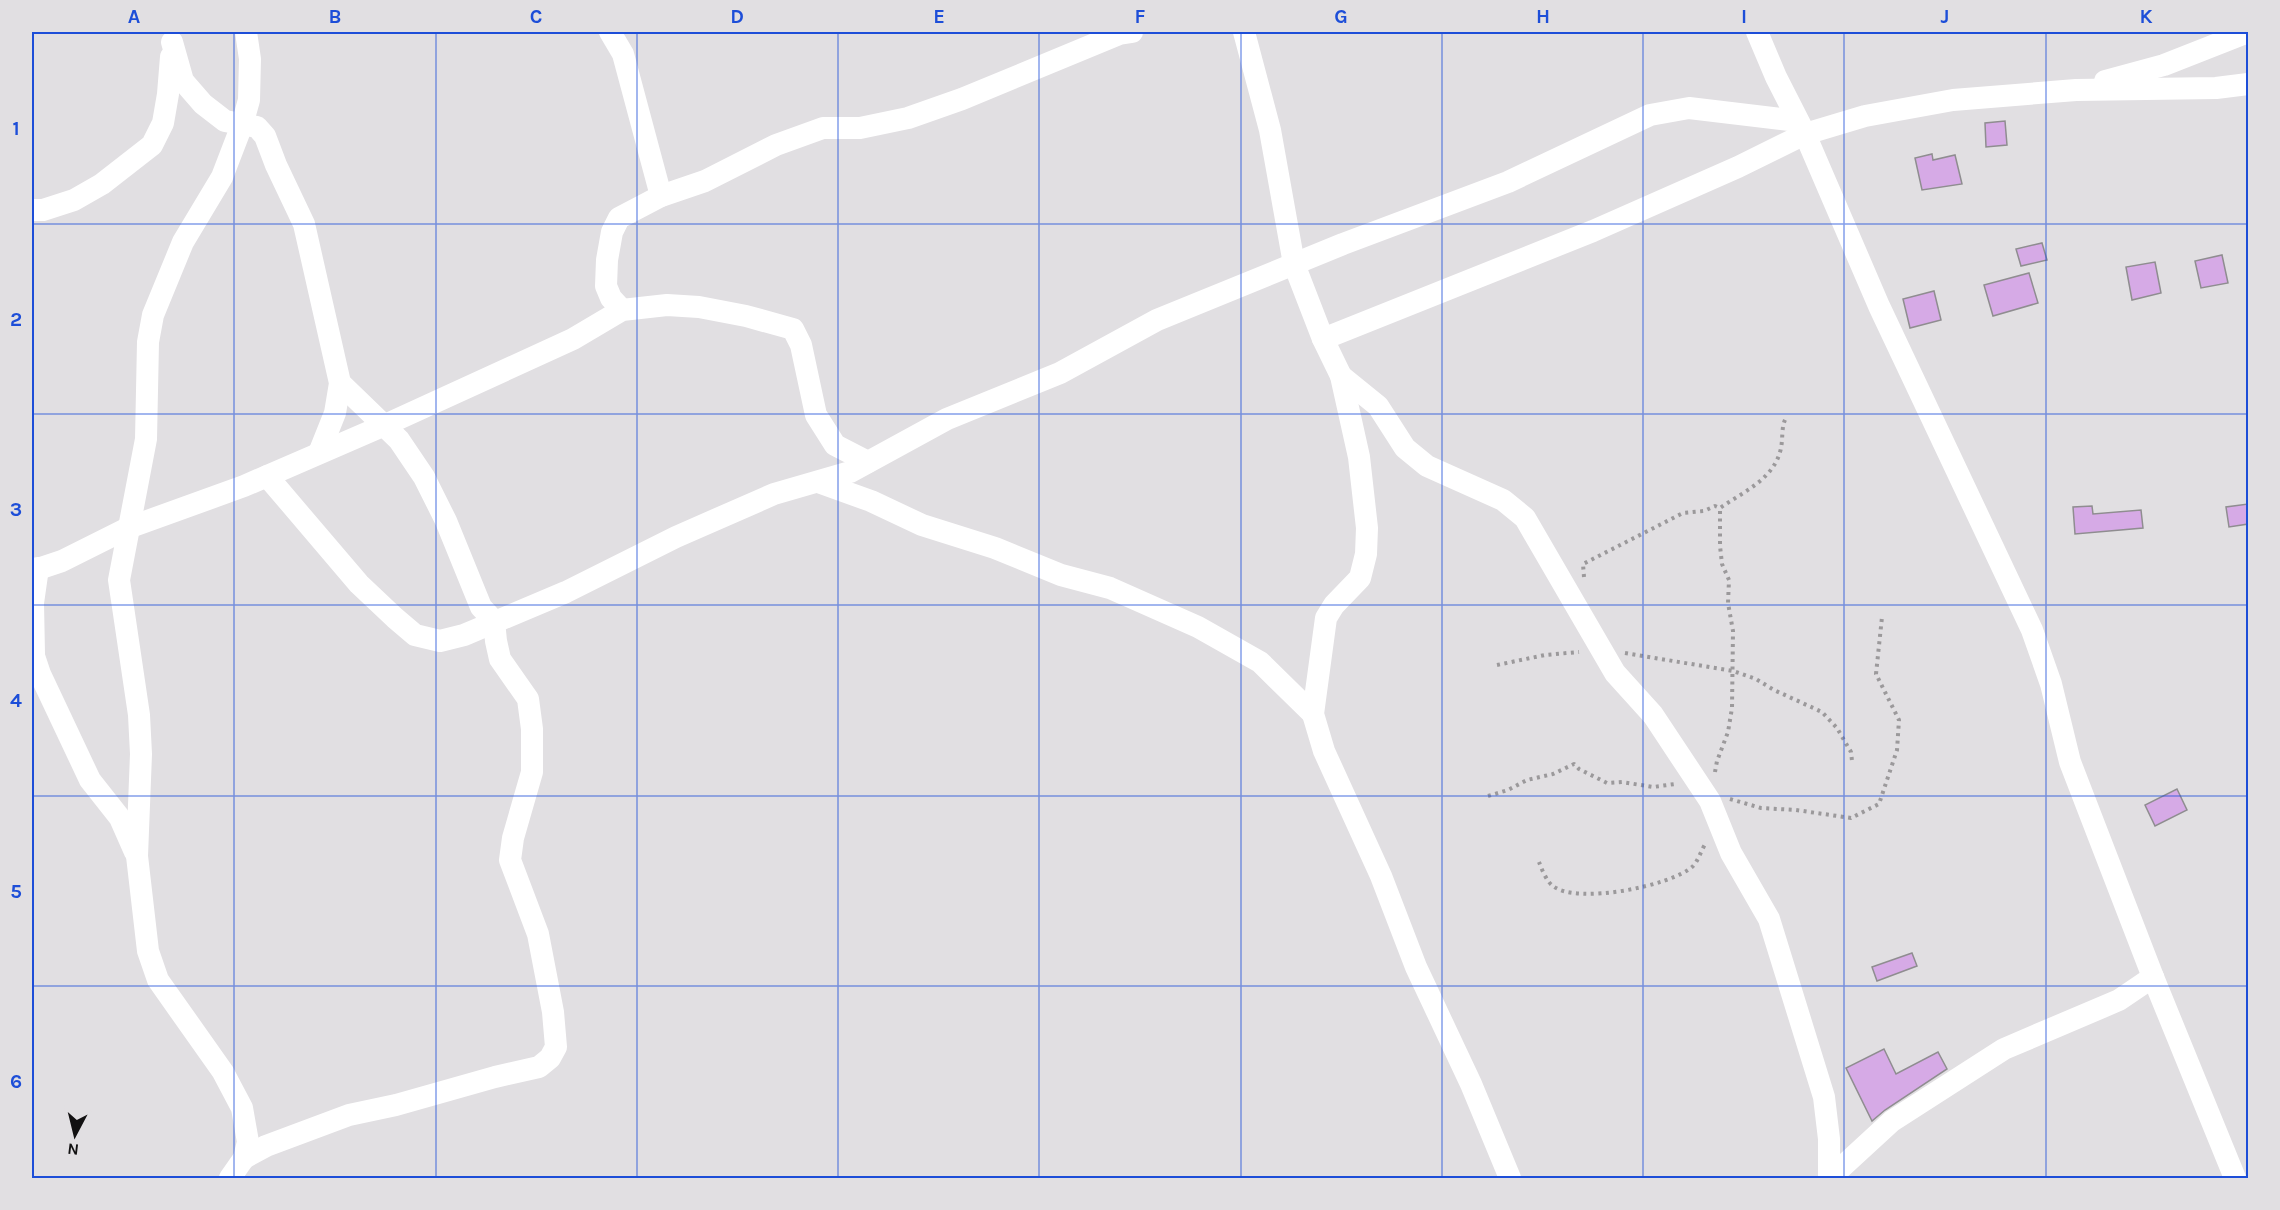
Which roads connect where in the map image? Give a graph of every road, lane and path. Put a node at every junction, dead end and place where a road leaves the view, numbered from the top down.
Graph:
1 (246, 32) edge
2 (610, 32) edge
3 (1132, 32) edge
4 (1244, 32) edge
5 (1757, 32) edge
6 (2248, 32) edge
7 (173, 37) edge
8 (2248, 84) edge
9 (2076, 90) junction
10 (242, 125) junction
11 (1802, 128) junction
12 (661, 196) junction
13 (32, 210) edge
14 (1294, 264) junction
15 (621, 310) junction
16 (1323, 339) junction
17 (1341, 376) junction
18 (340, 383) junction
19 (1787, 416) dead end
20 (385, 425) junction
21 (319, 453) junction
22 (868, 462) junction
23 (267, 476) junction
24 (818, 482) junction
25 (128, 528) junction
26 (35, 569) edge
27 (1584, 581) dead end
28 (1882, 617) dead end
29 (494, 621) junction
30 (1602, 650) junction
31 (33, 652) edge
32 (1497, 665) dead end
33 (1313, 714) junction
34 (1852, 761) dead end
35 (1702, 790) junction
36 (1488, 796) dead end
37 (137, 856) junction
38 (2153, 977) junction
39 (244, 1158) junction
40 (1507, 1178) edge
41 (230, 1179) edge
42 (1829, 1179) edge
43 (2235, 1179) edge

1 - 10 street
2 - 12 street
3 - 12 street
4 - 14 street
5 - 11 street
6 - 9 street
7 - 10 street
7 - 13 street
8 - 9 street
9 - 11 street
10 - 18 street
10 - 25 street
11 - 14 street
11 - 16 street
11 - 38 street
12 - 15 street
14 - 16 street
14 - 22 street
15 - 20 street
15 - 22 street
16 - 17 street
17 - 30 street
17 - 33 street
18 - 20 street
18 - 21 street
19 - 27 path
20 - 21 street
20 - 29 street
21 - 23 street
22 - 24 street
23 - 25 street
23 - 29 street
24 - 29 street
24 - 33 street
25 - 26 street
25 - 37 street
26 - 31 street
28 - 35 path
29 - 39 street
30 - 32 path
30 - 34 path
30 - 35 street
31 - 37 street
33 - 40 street
35 - 36 path
35 - 42 street
37 - 39 street
38 - 42 street
38 - 43 street
39 - 41 street

